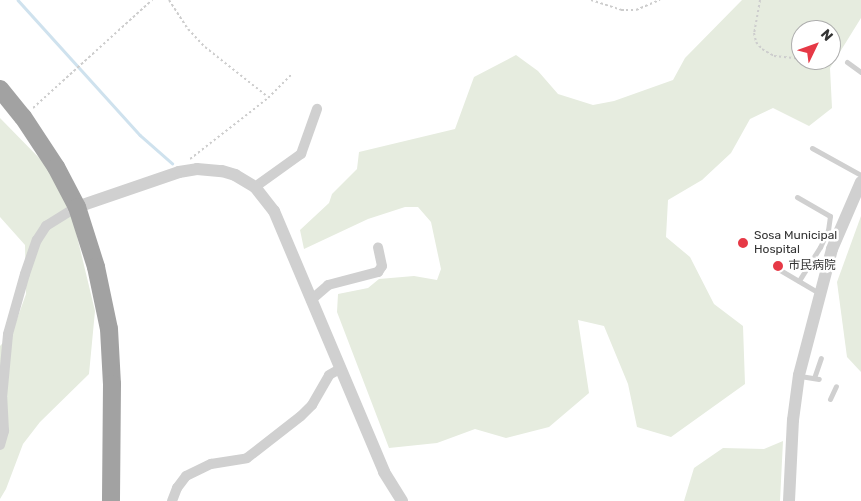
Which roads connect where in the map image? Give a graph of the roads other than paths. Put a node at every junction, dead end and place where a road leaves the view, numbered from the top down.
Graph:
1 (847, 62) dead end
2 (861, 72) edge
3 (0, 89) edge
4 (317, 109) dead end
5 (812, 148) dead end
6 (861, 175) edge
7 (861, 182) edge
8 (255, 187) junction
9 (796, 197) dead end
10 (856, 202) edge
11 (77, 208) junction
12 (378, 247) dead end
13 (780, 270) dead end
14 (799, 281) junction
15 (819, 293) junction
16 (311, 300) junction
17 (821, 358) dead end
18 (340, 369) junction
19 (799, 376) junction
20 (836, 386) dead end
21 (830, 399) dead end
22 (0, 445) edge
23 (111, 501) edge
24 (172, 501) edge
25 (402, 501) edge
26 (789, 501) edge

1 - 2 lane
3 - 11 highway
4 - 8 street
5 - 6 lane
7 - 10 street
8 - 11 street
8 - 16 street
9 - 14 lane
10 - 15 street
11 - 22 street
11 - 23 highway
12 - 16 street
13 - 14 lane
14 - 15 lane
15 - 19 street
16 - 18 street
17 - 19 lane
18 - 24 street
18 - 25 street
19 - 26 street
20 - 21 lane

